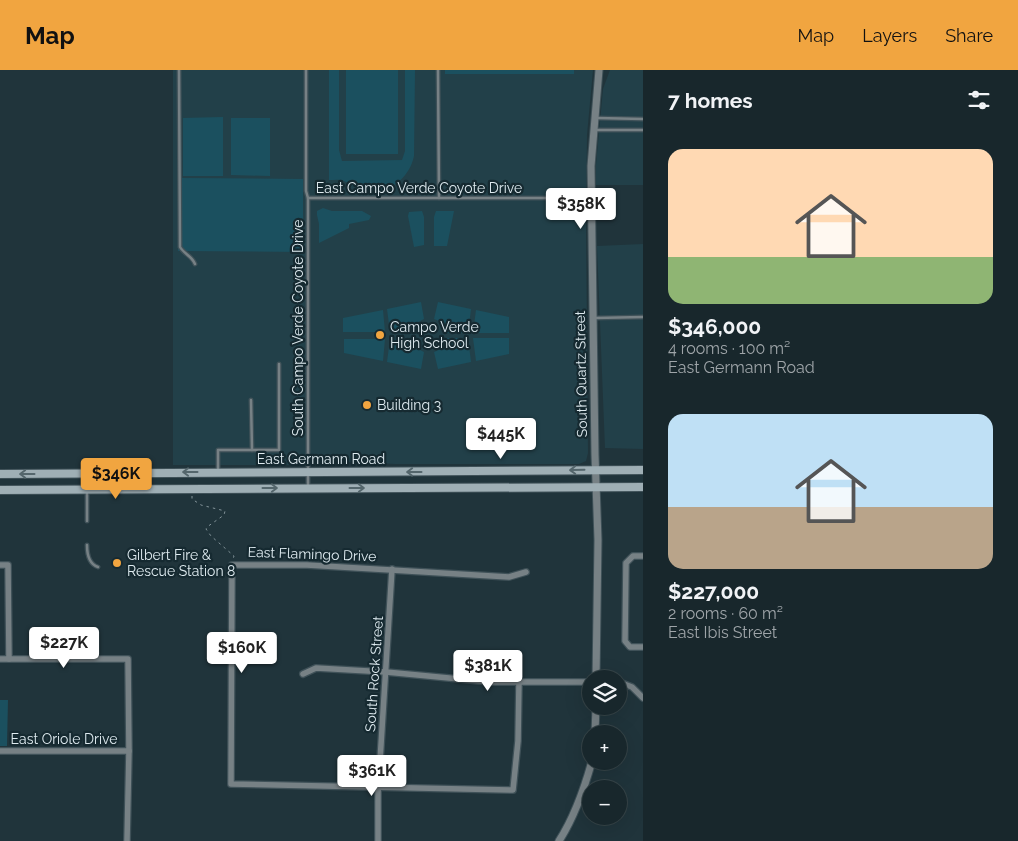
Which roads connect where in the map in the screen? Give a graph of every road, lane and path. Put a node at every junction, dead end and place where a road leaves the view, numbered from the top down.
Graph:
1 (178, 70) edge
2 (306, 70) edge
3 (438, 70) edge
4 (599, 70) edge
5 (594, 118) junction
6 (643, 119) edge
7 (593, 130) junction
8 (643, 130) edge
9 (308, 198) junction
10 (438, 198) junction
11 (591, 198) junction
12 (195, 264) dead end
13 (643, 317) edge
14 (593, 318) junction
15 (279, 364) dead end
16 (251, 400) dead end
17 (252, 450) junction
18 (595, 470) junction
19 (643, 470) edge
20 (218, 472) junction
21 (308, 472) junction
22 (87, 473) junction
23 (0, 474) edge
24 (596, 487) junction
25 (643, 487) edge
26 (192, 488) junction
27 (308, 488) junction
28 (88, 489) junction
29 (0, 490) edge
30 (87, 521) dead end
31 (87, 545) dead end
32 (643, 556) edge
33 (0, 565) edge
34 (232, 565) junction
35 (98, 567) dead end
36 (392, 569) junction
37 (526, 572) dead end
38 (643, 647) edge
39 (0, 659) edge
40 (9, 659) junction
41 (596, 670) edge
42 (386, 672) junction
43 (303, 674) dead end
44 (519, 682) junction
45 (582, 682) edge
46 (627, 685) edge
47 (643, 698) edge
48 (0, 751) edge
49 (129, 751) junction
50 (590, 770) edge
51 (379, 786) junction
52 (128, 841) edge
53 (378, 841) edge
54 (559, 841) edge

1 - 12 lane
2 - 9 lane, South Campo Verde Coyote Drive
3 - 10 lane
4 - 5 street, South Quartz Street
5 - 6 lane
5 - 7 street, South Quartz Street
7 - 8 lane
7 - 11 street, South Quartz Street
9 - 10 lane, East Campo Verde Coyote Drive
9 - 21 lane, South Campo Verde Coyote Drive
10 - 11 lane, East Campo Verde Coyote Drive
11 - 14 street, South Quartz Street
13 - 14 lane
14 - 18 street, South Quartz Street
15 - 17 lane
16 - 17 lane
17 - 20 lane
18 - 19 main road, East Germann Road
18 -> 21 main road, East Germann Road
18 - 24 street, South Quartz Street
20 - 21 main road, East Germann Road
20 -> 22 main road, East Germann Road
21 - 27 lane, South Campo Verde Coyote Drive
22 -> 23 main road, East Germann Road
22 - 28 lane
24 - 25 main road, East Germann Road
27 -> 24 main road, East Germann Road
24 - 41 street, South Quartz Street
26 -> 27 main road, East Germann Road
26 - 28 main road, East Germann Road
26 - 34 path
28 - 29 main road, East Germann Road
28 - 30 lane
31 - 35 lane
32 - 38 street
33 - 40 street
34 - 36 street, East Flamingo Drive
34 - 51 street
36 - 37 street, East Flamingo Drive
36 - 42 street, South Rock Street
39 - 40 street
40 - 49 street
42 - 43 street
42 - 44 street
42 - 51 street, South Rock Street
44 - 45 street
44 - 51 street
46 - 47 street
48 - 49 street, East Oriole Drive
49 - 52 street
50 - 54 street
51 - 53 street, South Rock Street

